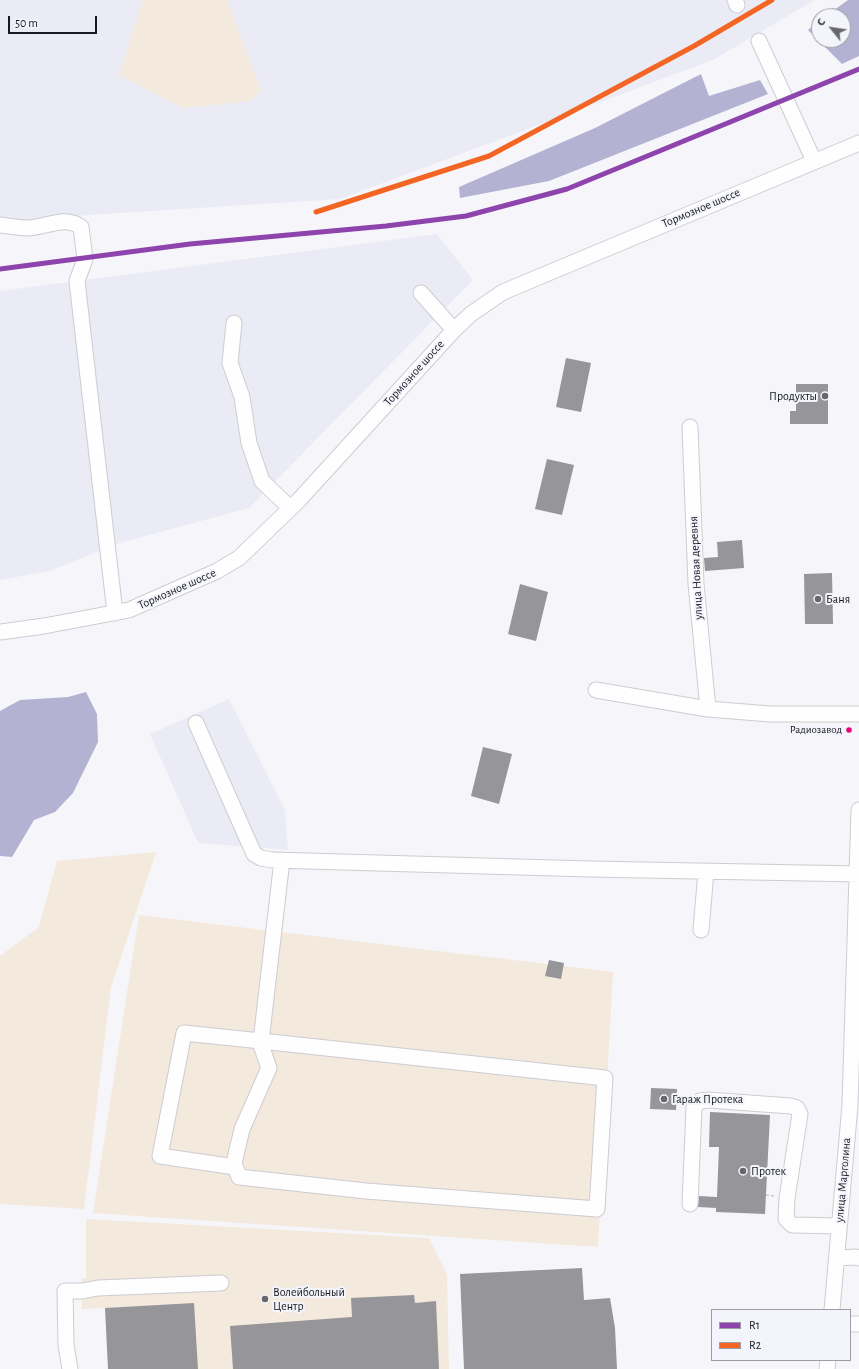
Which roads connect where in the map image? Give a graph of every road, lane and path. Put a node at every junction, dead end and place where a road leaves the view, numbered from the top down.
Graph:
1 (759, 41) dead end
2 (858, 147) edge
3 (814, 162) junction
4 (0, 225) edge
5 (421, 293) dead end
6 (234, 323) dead end
7 (454, 330) junction
8 (690, 427) dead end
9 (290, 508) junction
10 (115, 613) junction
11 (0, 632) edge
12 (596, 690) dead end
13 (708, 708) junction
14 (859, 714) edge
15 (196, 723) dead end
16 (859, 810) edge
17 (282, 860) junction
18 (706, 871) junction
19 (858, 874) edge
20 (858, 909) edge
21 (700, 930) dead end
22 (261, 1041) junction
23 (235, 1168) junction
24 (690, 1204) dead end
25 (839, 1226) junction
26 (837, 1258) junction
27 (859, 1258) edge
28 (221, 1283) dead end
29 (832, 1309) edge
30 (70, 1369) edge

1 - 3 street
2 - 3 street, Тормозное шоссе
3 - 7 street, Тормозное шоссе
4 - 10 street
5 - 7 street
6 - 9 street
7 - 9 street, Тормозное шоссе
8 - 13 street, улица Новая деревня
9 - 10 street, Тормозное шоссе
10 - 11 street, Тормозное шоссе
12 - 13 street
13 - 14 street
15 - 17 street
16 - 19 street, улица Марголина
17 - 18 street
17 - 22 street
18 - 19 street
18 - 21 street
19 - 20 street, улица Марголина
20 - 25 street, улица Марголина
22 - 23 street
22 - 23 street
22 - 23 street
24 - 25 street
25 - 26 street, улица Марголина
26 - 27 street
26 - 29 street, улица Марголина
28 - 30 street

